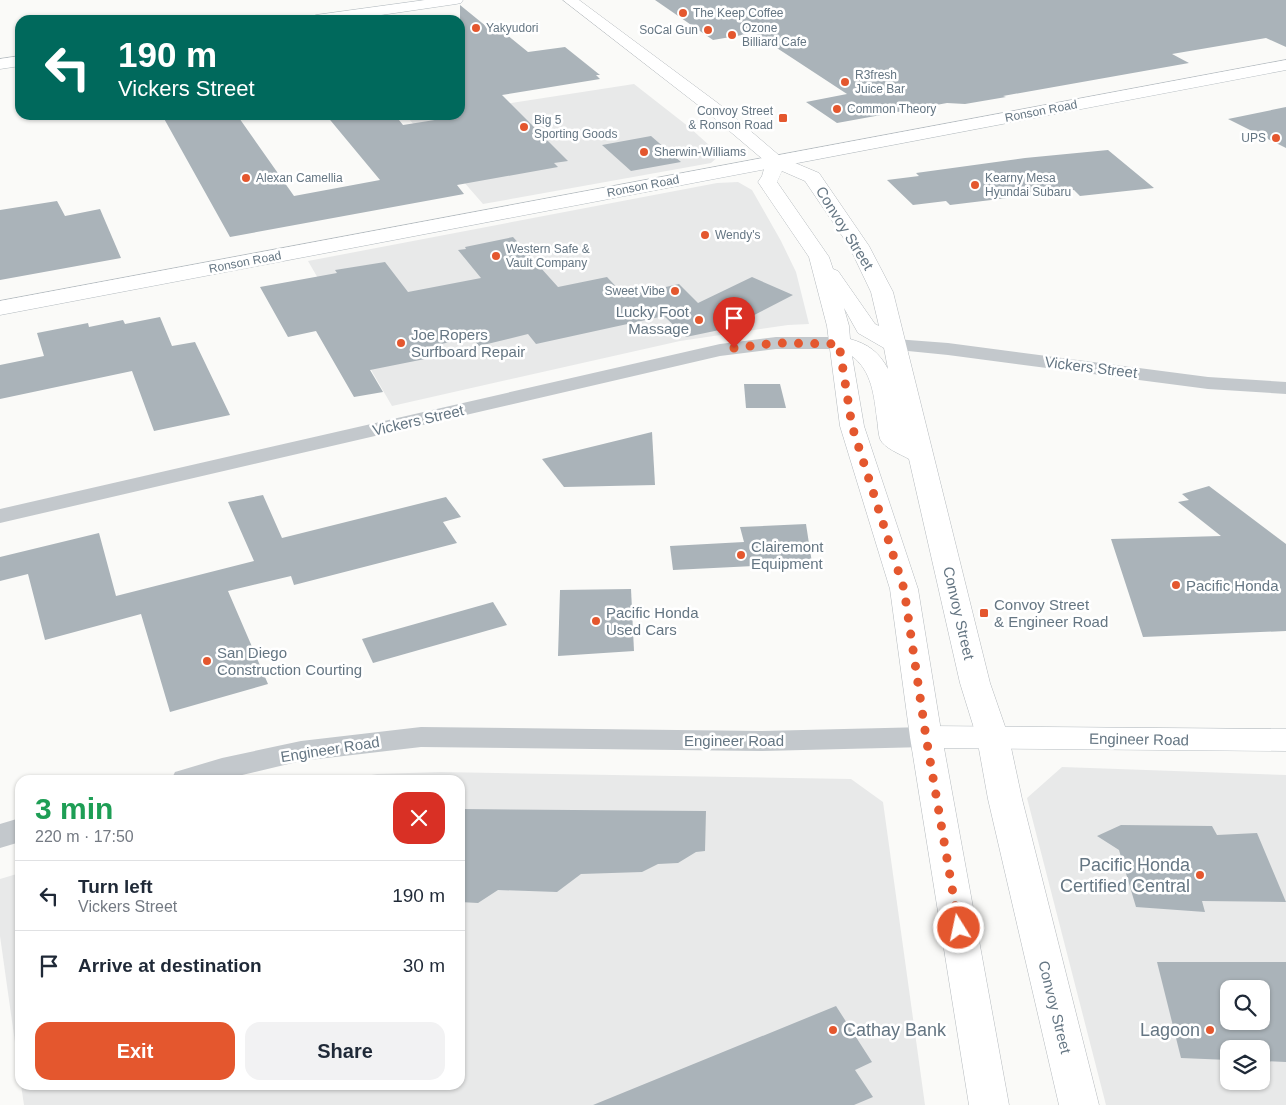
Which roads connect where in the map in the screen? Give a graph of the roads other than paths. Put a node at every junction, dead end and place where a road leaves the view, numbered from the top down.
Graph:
1 (456, 0) edge
2 (570, 0) edge
3 (351, 15) edge
4 (15, 62) edge
5 (0, 64) edge
6 (1286, 65) edge
7 (774, 161) junction
8 (818, 257) junction
9 (0, 308) edge
10 (839, 344) junction
11 (896, 345) junction
12 (1286, 388) edge
13 (921, 456) junction
14 (0, 516) edge
15 (926, 737) junction
16 (992, 738) junction
17 (1286, 740) edge
18 (202, 775) edge
19 (15, 832) edge
20 (0, 836) edge
21 (989, 1105) edge
22 (1079, 1105) edge

1 - 3 main road
2 - 7 main road, Convoy Street
4 - 5 main road
6 - 7 main road, Ronson Road
7 - 8 main road
7 - 9 main road, Ronson Road
7 - 11 main road, Convoy Street
8 - 10 main road
8 - 11 main road
10 - 13 main road
10 - 14 street, Vickers Street
10 - 15 main road
11 - 12 street, Vickers Street
11 - 13 main road, Convoy Street
13 - 16 main road, Convoy Street
15 - 16 main road, Engineer Road
15 - 18 street, Engineer Road
15 - 21 main road
16 - 17 main road, Engineer Road
16 - 22 main road, Convoy Street
19 - 20 street

